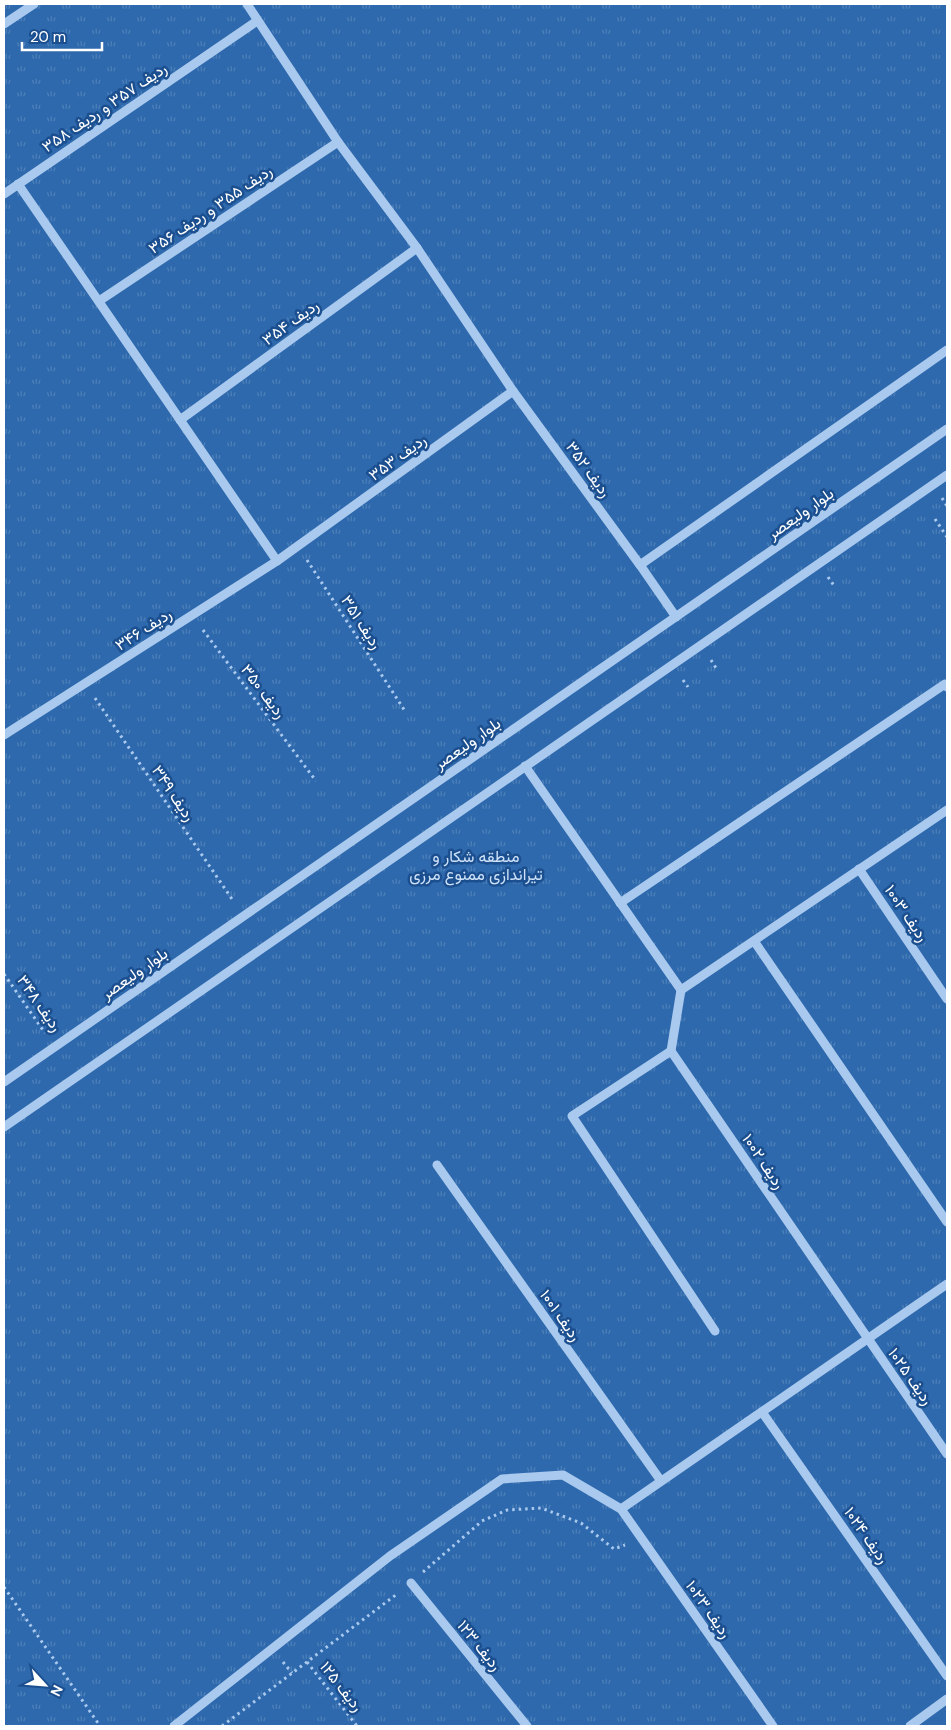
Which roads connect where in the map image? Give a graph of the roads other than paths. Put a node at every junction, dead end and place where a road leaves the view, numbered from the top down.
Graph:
1 (34, 4) edge
2 (247, 4) edge
3 (257, 20) junction
4 (4, 24) edge
5 (338, 142) junction
6 (18, 184) junction
7 (4, 194) edge
8 (417, 248) junction
9 (98, 301) junction
10 (947, 350) edge
11 (513, 391) junction
12 (180, 420) junction
13 (947, 430) edge
14 (947, 475) edge
15 (298, 547) joint
16 (277, 561) junction
17 (640, 565) junction
18 (676, 617) junction
19 (947, 687) edge
20 (4, 735) edge
21 (526, 766) junction
22 (947, 810) edge
23 (859, 869) junction
24 (620, 903) junction
25 (754, 941) junction
26 (681, 990) junction
27 (947, 999) edge
28 (671, 1051) junction
29 (4, 1082) edge
30 (4, 1127) edge
31 (437, 1165) dead end
32 (947, 1222) edge
33 (947, 1284) edge
34 (715, 1331) dead end
35 (867, 1339) junction
36 (762, 1412) junction
37 (947, 1454) edge
38 (661, 1481) junction
39 (621, 1509) junction
40 (411, 1583) dead end
41 (947, 1676) edge
42 (947, 1699) edge
43 (174, 1726) edge
44 (527, 1726) edge
45 (773, 1726) edge
46 (910, 1726) edge

1 - 4 street
2 - 3 street, ردیف ۳۵۲
3 - 5 street, ردیف ۳۵۲
3 - 6 street, ردیف ۳۵۷ و ردیف ۳۵۸
5 - 8 street, ردیف ۳۵۲
5 - 9 street, ردیف ۳۵۵ و ردیف ۳۵۶
6 - 7 street, ردیف ۳۵۷ و ردیف ۳۵۸
6 - 9 street
8 - 11 street, ردیف ۳۵۲
8 - 12 street, ردیف ۳۵۴
9 - 12 street
10 - 17 street
11 - 15 street, ردیف ۳۵۳
11 - 17 street, ردیف ۳۵۲
12 - 16 street
13 - 18 street, بلوار ولیعصر
14 - 21 street
15 - 16 street, ردیف ۳۴۶
16 - 20 street, ردیف ۳۴۶
17 - 18 street, ردیف ۳۵۲
18 - 29 street, بلوار ولیعصر
19 - 24 street
21 - 24 street
21 - 30 street
22 - 23 street
23 - 25 street
23 - 27 street, ردیف ۱۰۰۳
24 - 26 street
25 - 26 street
25 - 32 street
26 - 28 street
28 - 34 street
28 - 35 street, ردیف ۱۰۰۲
31 - 38 street, ردیف ۱۰۰۱
33 - 35 street
35 - 36 street
35 - 37 street, ردیف ۱۰۲۵
36 - 38 street
36 - 41 street, ردیف ۱۰۲۴
38 - 39 street
39 - 43 street
39 - 45 street, ردیف ۱۰۲۳
40 - 44 street, ردیف ۱۲۳
42 - 46 street

